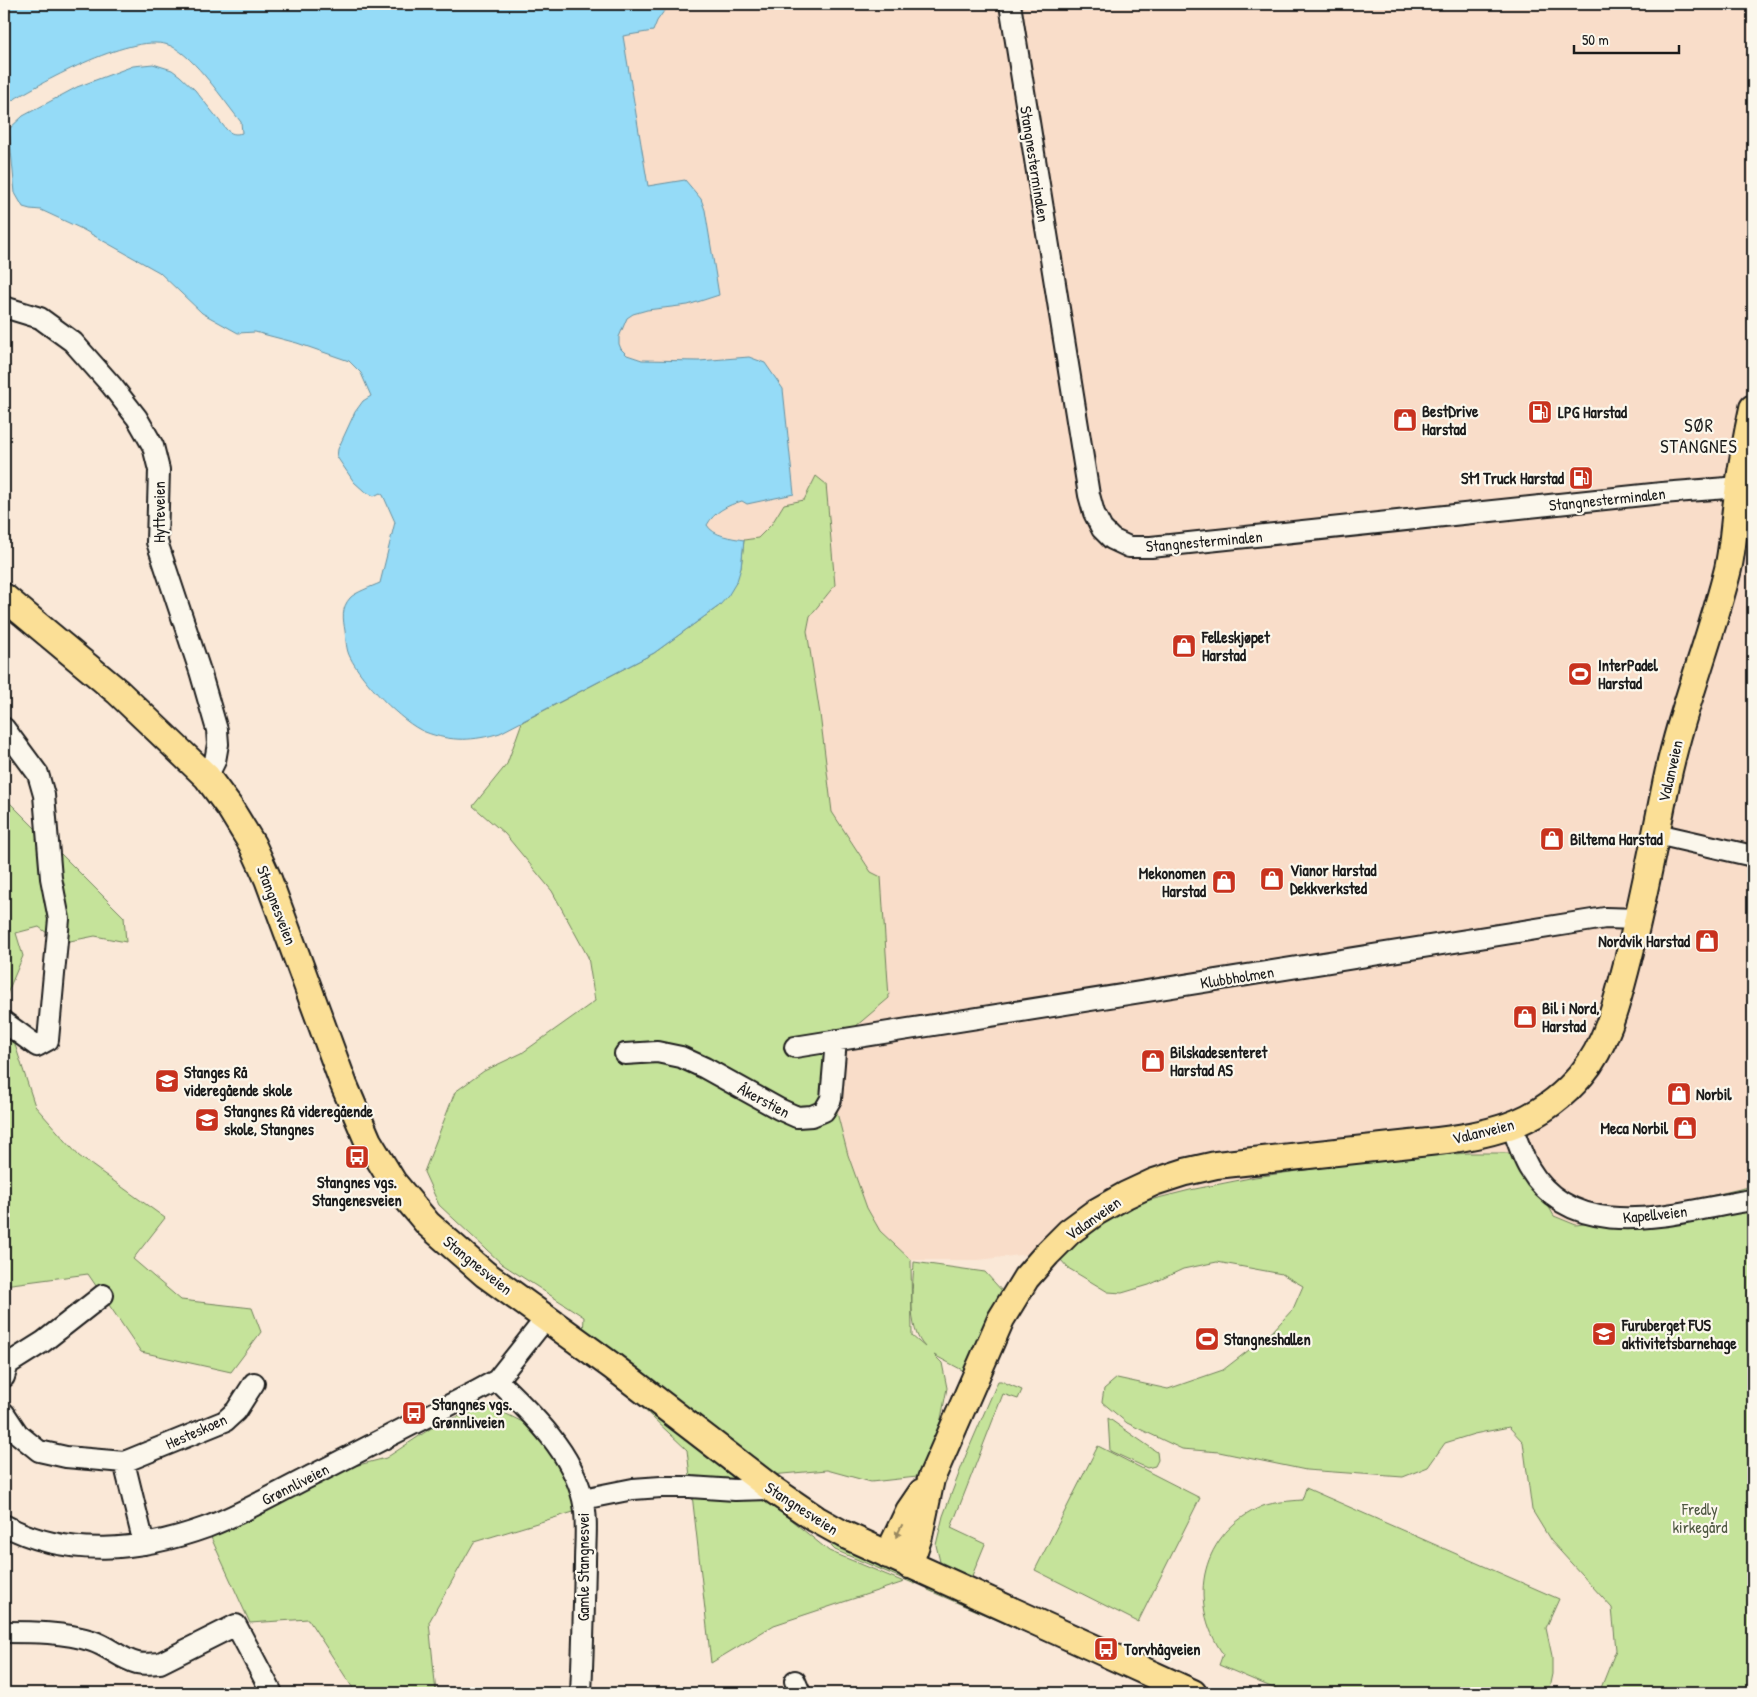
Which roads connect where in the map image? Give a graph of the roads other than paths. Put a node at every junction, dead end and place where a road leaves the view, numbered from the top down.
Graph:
1 (1010, 4) edge
2 (4, 307) edge
3 (1753, 408) edge
4 (1746, 486) edge
5 (8, 607) edge
6 (4, 728) edge
7 (207, 777) junction
8 (1657, 834) junction
9 (1753, 856) edge
10 (1638, 919) junction
11 (4, 1022) edge
12 (836, 1040) junction
13 (795, 1047) dead end
14 (625, 1054) dead end
15 (1512, 1126) junction
16 (1753, 1200) edge
17 (103, 1295) dead end
18 (546, 1318) junction
19 (4, 1377) edge
20 (497, 1380) junction
21 (254, 1382) dead end
22 (4, 1413) edge
23 (124, 1462) junction
24 (772, 1489) junction
25 (583, 1499) junction
26 (4, 1525) edge
27 (144, 1544) junction
28 (898, 1560) junction
29 (4, 1632) edge
30 (1164, 1688) edge
31 (272, 1693) edge
32 (582, 1693) edge
33 (1193, 1693) edge

1 - 4 street, Stangnesterminalen
2 - 7 street, Hytteveien
3 - 4 main road, Valanveien
4 - 8 main road, Valanveien
5 - 7 main road, Stangnesveien
6 - 11 street
7 - 18 main road, Stangnesveien
8 - 9 street
8 - 10 main road, Valanveien
10 - 12 street, Klubbholmen
10 - 15 main road, Valanveien
12 - 13 street
12 - 14 street, Åkerstien
15 - 16 street, Kapellveien
15 - 28 main road, Valanveien
17 - 19 street
18 - 20 street, Grønnliveien
18 - 24 main road, Stangnesveien
20 - 25 street, Gamle Stangnesvei
20 - 27 street, Grønnliveien
21 - 23 street, Hesteskoen
22 - 23 street, Hesteskoen
23 - 27 street
24 - 25 street
24 - 28 main road, Stangnesveien
25 - 32 street, Gamle Stangnesvei
26 - 27 street, Grønnliveien
28 - 30 main road, Stangnesveien
29 - 31 street
30 - 33 main road, Stangnesveien

